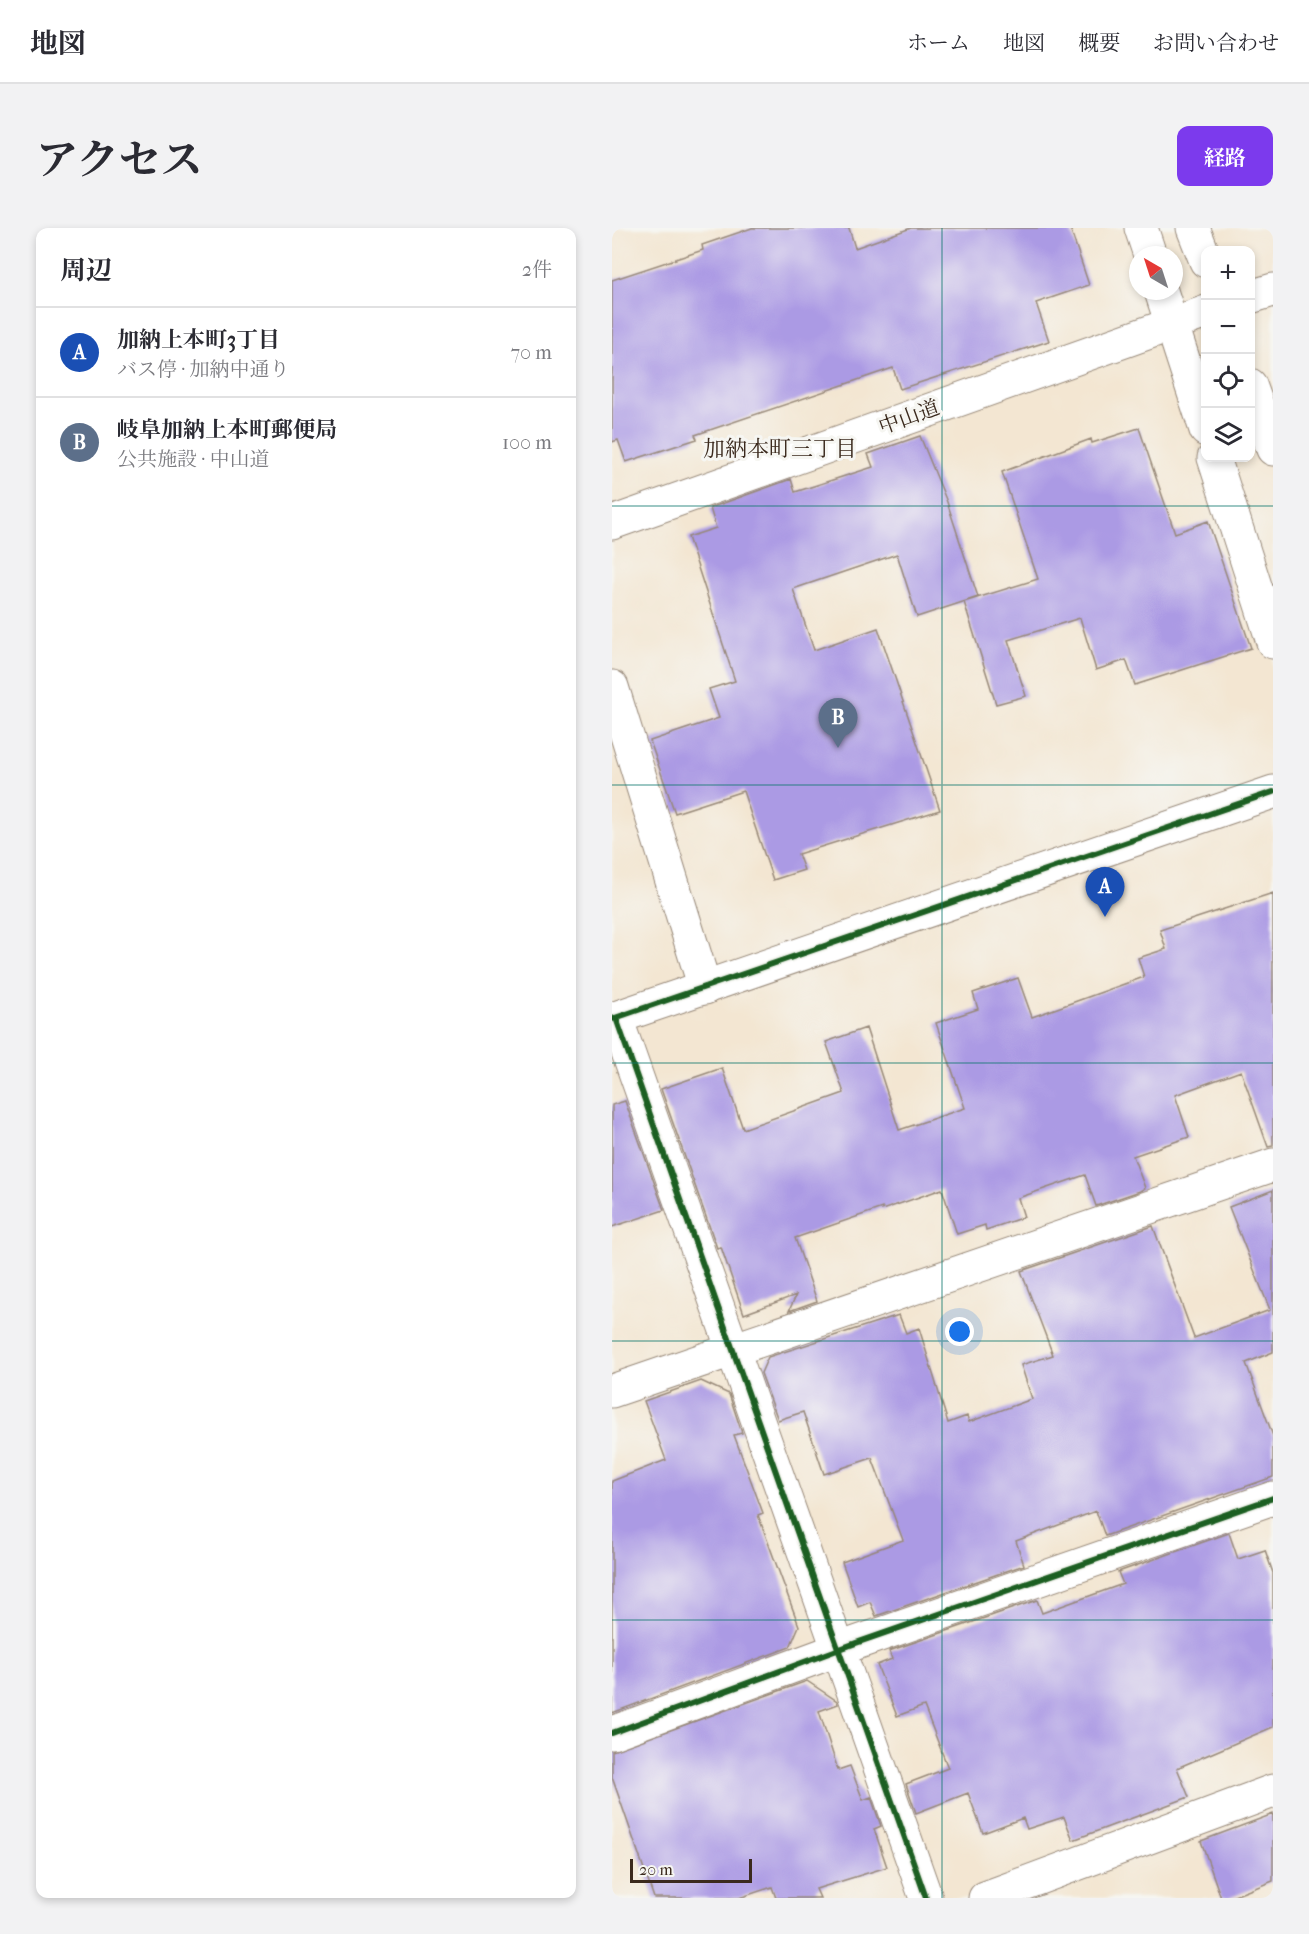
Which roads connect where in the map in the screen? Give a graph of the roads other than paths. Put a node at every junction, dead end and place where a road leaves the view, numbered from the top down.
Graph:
1 (1141, 228) edge
2 (1193, 228) edge
3 (1147, 246) edge
4 (1201, 248) edge
5 (1273, 290) edge
6 (1255, 296) edge
7 (1164, 300) edge
8 (1201, 314) edge
9 (1172, 323) junction
10 (1255, 396) edge
11 (1201, 414) edge
12 (1273, 448) edge
13 (1215, 462) edge
14 (612, 523) edge
15 (1273, 642) edge
16 (612, 687) edge
17 (1273, 792) edge
18 (705, 988) junction
19 (614, 1018) edge
20 (1273, 1165) edge
21 (733, 1349) junction
22 (612, 1391) edge
23 (1273, 1498) edge
24 (839, 1650) junction
25 (612, 1733) edge
26 (1273, 1791) edge
27 (926, 1898) edge
28 (985, 1898) edge

1 - 3 main road
2 - 4 main road
5 - 6 main road
7 - 9 main road
8 - 9 main road, 中山道
9 - 11 main road
9 - 14 main road, 中山道
10 - 12 main road
13 - 15 main road
16 - 18 main road
17 - 18 main road
18 - 19 main road
19 - 21 main road
20 - 21 main road
21 - 22 main road
21 - 24 main road
23 - 24 main road
24 - 25 main road
24 - 27 main road
26 - 28 main road

